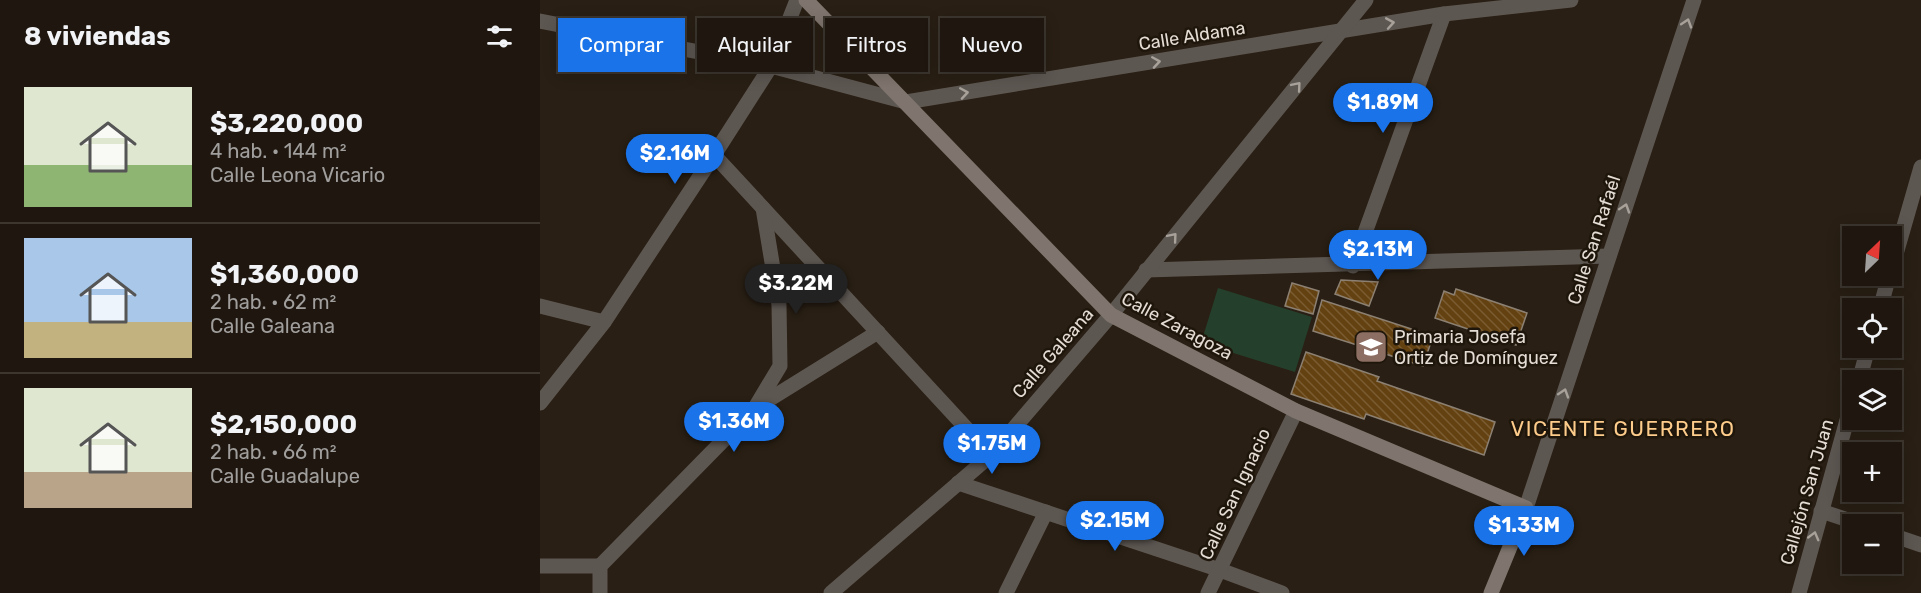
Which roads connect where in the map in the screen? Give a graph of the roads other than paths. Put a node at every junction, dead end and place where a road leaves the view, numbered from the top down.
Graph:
1 (797, 0) edge
2 (806, 0) edge
3 (1366, 0) edge
4 (1571, 0) edge
5 (1694, 0) edge
6 (1444, 14) junction
7 (790, 18) edge
8 (540, 21) edge
9 (1342, 32) junction
10 (697, 52) edge
11 (767, 72) edge
12 (794, 72) edge
13 (906, 102) junction
14 (714, 155) junction
15 (1921, 167) edge
16 (763, 208) junction
17 (1902, 233) edge
18 (1609, 256) junction
19 (1353, 266) junction
20 (1146, 270) junction
21 (540, 306) edge
22 (1111, 315) junction
23 (604, 322) junction
24 (878, 333) junction
25 (540, 403) edge
26 (754, 409) junction
27 (1296, 411) junction
28 (1844, 430) edge
29 (991, 455) junction
30 (958, 483) junction
31 (1526, 508) junction
32 (1821, 511) junction
33 (1046, 512) junction
34 (1842, 518) edge
35 (1902, 538) edge
36 (1921, 545) edge
37 (540, 566) edge
38 (600, 566) junction
39 (1220, 570) junction
40 (600, 593) edge
41 (831, 593) edge
42 (1006, 593) edge
43 (1208, 593) edge
44 (1282, 593) edge
45 (1491, 593) edge
46 (1799, 593) edge

1 - 7 street
2 - 13 street, Calle Zaragoza
3 - 9 street, Calle Galeana
4 - 6 street, Calle Aldama
18 -> 5 street, Calle San Rafaél
9 -> 6 street, Calle Aldama
6 - 19 street
8 - 10 street, Calle Aldama
13 -> 9 street, Calle Aldama
20 -> 9 street, Calle Galeana
11 - 14 street
12 - 13 street, Calle Aldama
13 - 22 street, Calle Zaragoza
14 - 16 street
14 - 23 street
15 - 17 street
16 - 24 street
16 - 26 street
18 - 19 street
31 -> 18 street, Calle San Rafaél
19 - 20 street
20 - 22 street, Calle Galeana
21 - 23 street
22 - 27 street, Calle Zaragoza
22 - 29 street, Calle Galeana
23 - 25 street
24 - 26 street
24 - 29 street
26 - 38 street
27 - 31 street, Calle Zaragoza
27 - 39 street, Calle San Ignacio
28 - 32 street, Callejón San Juan
29 - 30 street, Calle Galeana
30 - 33 street
30 - 41 street, Calle Galeana
31 - 45 street, Calle San Rafaél
32 - 34 street
46 -> 32 street, Callejón San Juan
33 - 39 street
33 - 42 street
35 - 36 street
37 - 38 street
38 - 40 street
39 - 43 street, Calle San Ignacio
39 - 44 street

